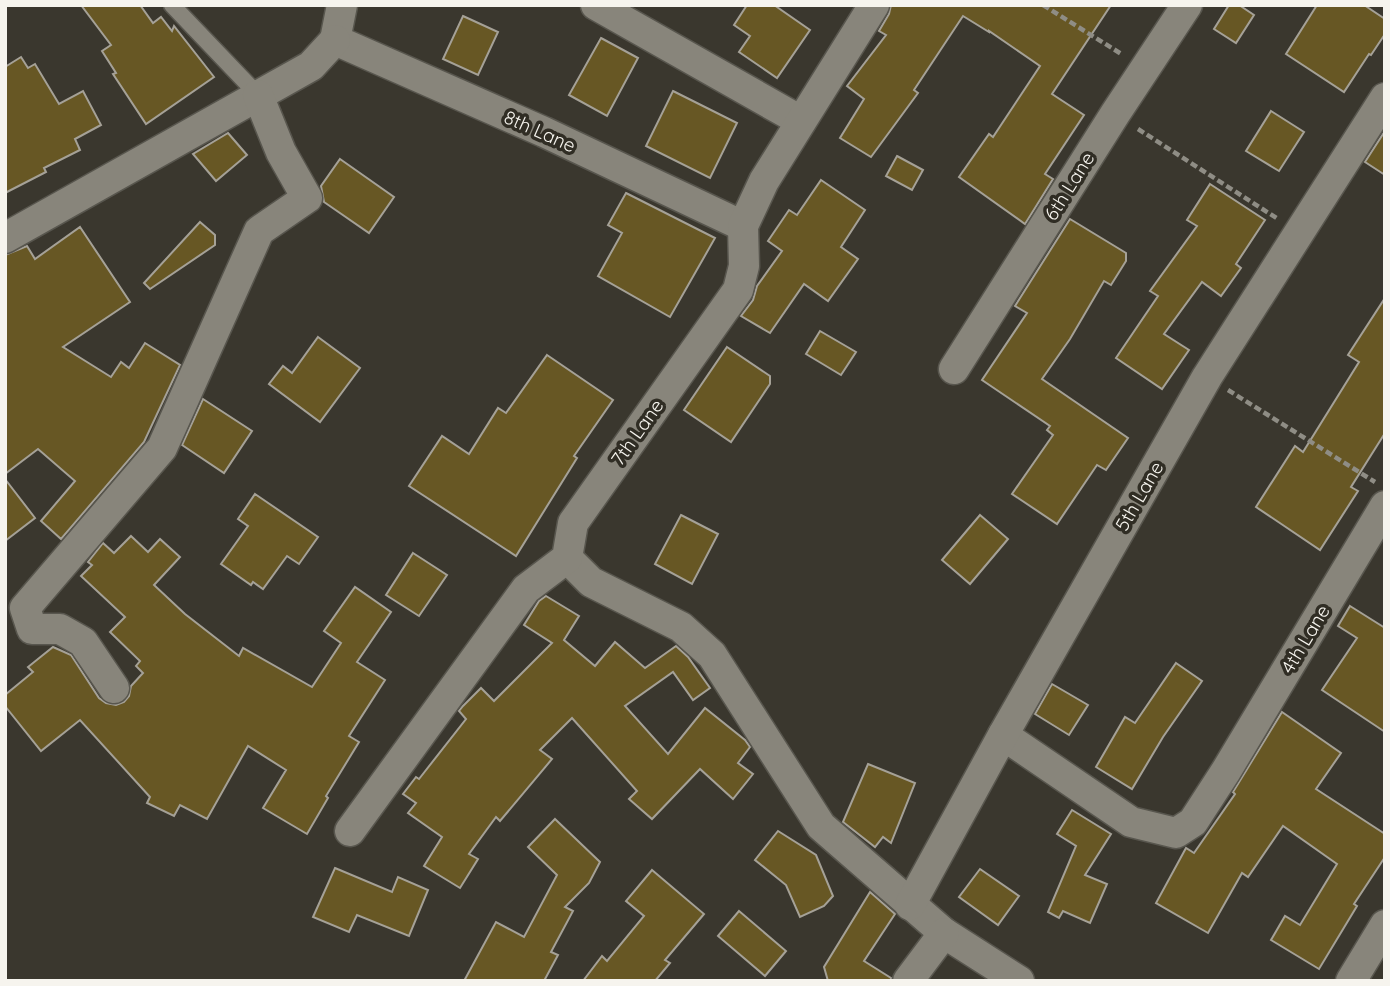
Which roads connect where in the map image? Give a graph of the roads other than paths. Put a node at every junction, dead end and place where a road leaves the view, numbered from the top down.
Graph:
1 (172, 5) edge
2 (342, 5) edge
3 (596, 5) edge
4 (874, 5) edge
5 (1186, 5) edge
6 (335, 40) junction
7 (258, 94) junction
8 (1385, 98) edge
9 (801, 121) junction
10 (743, 226) junction
11 (5, 239) edge
12 (954, 369) dead end
13 (1385, 506) edge
14 (567, 558) junction
15 (114, 688) dead end
16 (1003, 735) junction
17 (351, 831) dead end
18 (910, 905) junction
19 (1385, 925) edge
20 (944, 933) junction
21 (908, 981) edge
22 (1018, 981) edge
23 (1351, 981) edge

1 - 7 lane
2 - 6 street
3 - 9 street
4 - 9 street, 7th Lane
5 - 12 street, 6th Lane
6 - 7 street
6 - 10 street, 8th Lane
7 - 11 street
7 - 15 street
8 - 16 street, 5th Lane
9 - 10 street, 7th Lane
10 - 14 street, 7th Lane
13 - 16 street, 4th Lane
14 - 17 street
14 - 18 street
16 - 18 street, 5th Lane
18 - 20 street
19 - 23 street
20 - 21 street
20 - 22 street

